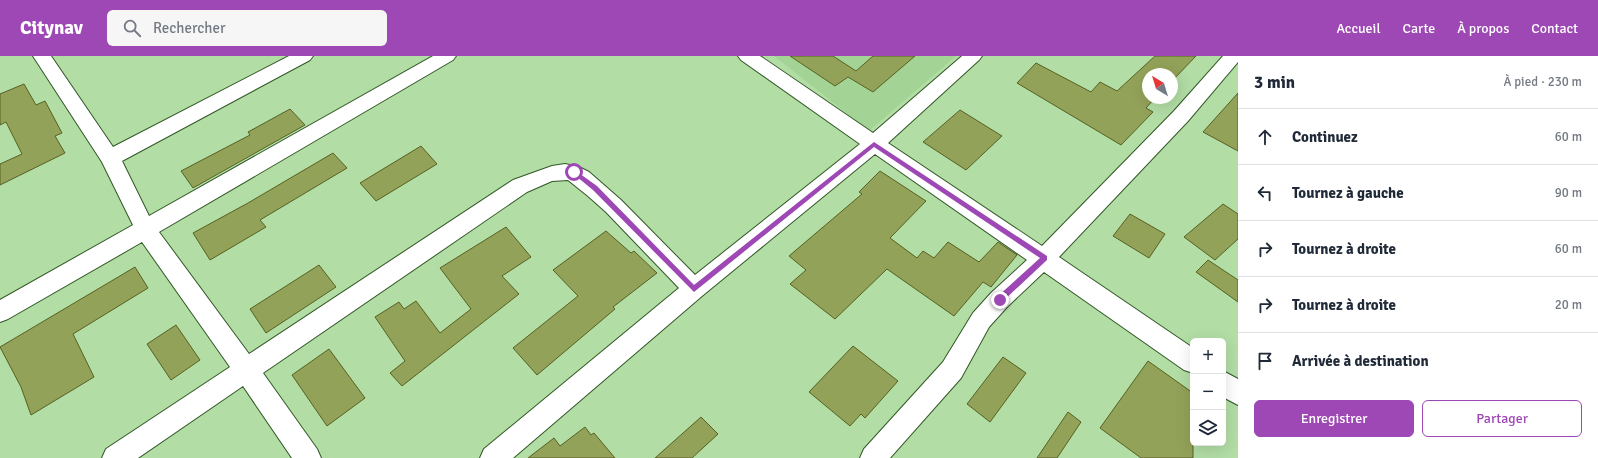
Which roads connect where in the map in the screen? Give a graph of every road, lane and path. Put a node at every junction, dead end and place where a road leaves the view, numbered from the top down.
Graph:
1 (42, 56) edge
2 (304, 56) edge
3 (447, 56) edge
4 (747, 56) edge
5 (973, 56) edge
6 (1233, 56) edge
7 (874, 144) junction
8 (110, 158) junction
9 (145, 229) junction
10 (1044, 258) junction
11 (694, 289) junction
12 (0, 312) edge
13 (1190, 360) edge
14 (246, 369) junction
15 (1226, 384) edge
16 (1238, 393) edge
17 (115, 458) edge
18 (308, 458) edge
19 (493, 458) edge
20 (873, 458) edge

1 - 8 street
2 - 8 street
3 - 9 street
4 - 7 street
5 - 7 street
6 - 10 street
7 - 10 street
7 - 11 street
8 - 9 street
9 - 12 street
9 - 14 street
10 - 13 street
10 - 20 street
11 - 14 street
11 - 19 street
14 - 17 street
14 - 18 street
15 - 16 street

